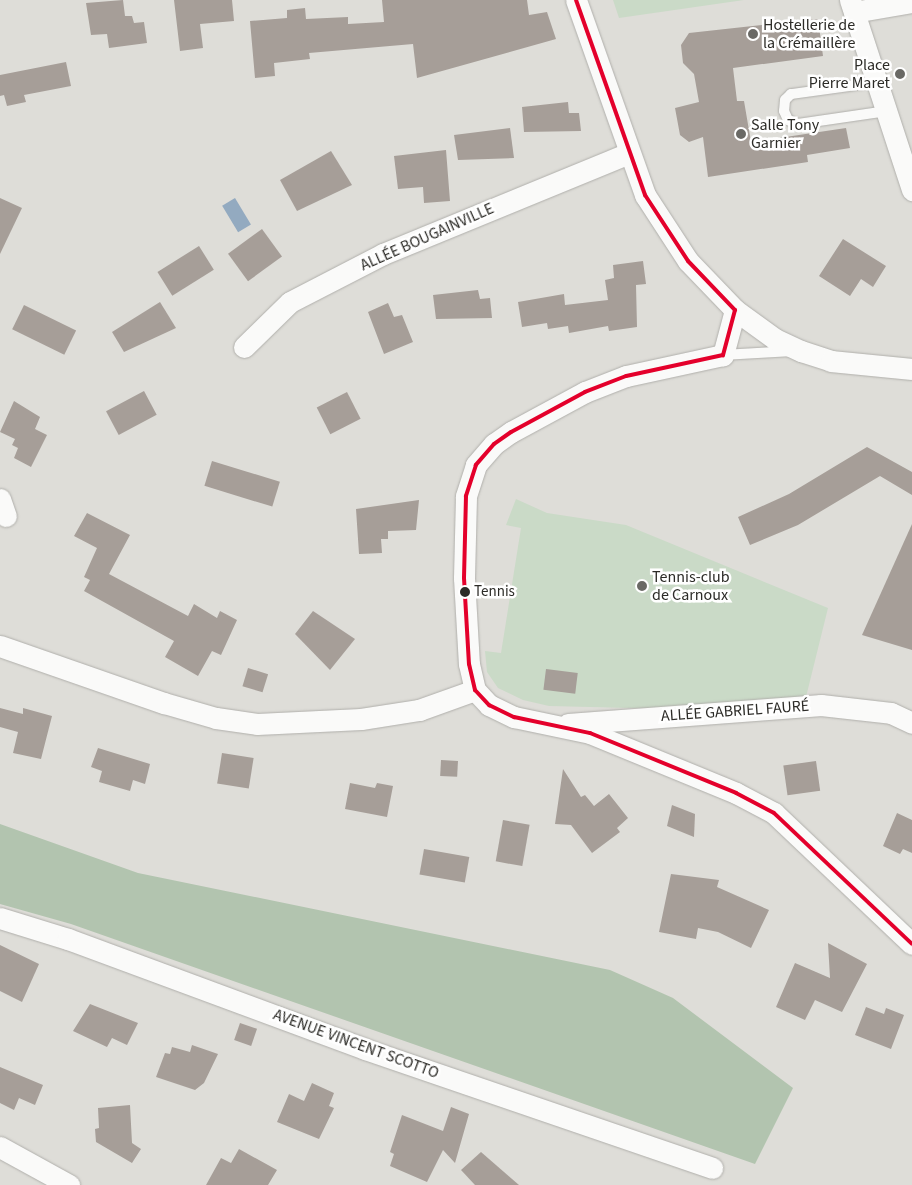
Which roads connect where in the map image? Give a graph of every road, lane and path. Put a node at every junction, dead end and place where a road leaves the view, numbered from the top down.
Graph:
1 (576, 0) edge
2 (912, 2) edge
3 (852, 6) edge
4 (878, 82) junction
5 (887, 110) junction
6 (627, 154) junction
7 (912, 190) edge
8 (735, 310) junction
9 (244, 347) dead end
10 (800, 351) junction
11 (723, 355) junction
12 (912, 369) edge
13 (0, 646) edge
14 (475, 690) junction
15 (912, 723) edge
16 (555, 726) junction
17 (0, 918) edge
18 (912, 944) edge
19 (0, 1147) edge
20 (712, 1168) dead end
21 (69, 1185) edge

1 - 6 street
2 - 3 street
3 - 4 street
4 - 5 street
4 - 5 lane
5 - 7 street
6 - 8 street
6 - 9 street, ALLÉE BOUGAINVILLE
8 - 10 street
8 - 11 street
10 - 11 lane
10 - 12 street
11 - 14 street
13 - 14 street
14 - 16 street
15 - 16 street, ALLÉE GABRIEL FAURÉ
16 - 18 street
17 - 20 street, AVENUE VINCENT SCOTTO
19 - 21 street

